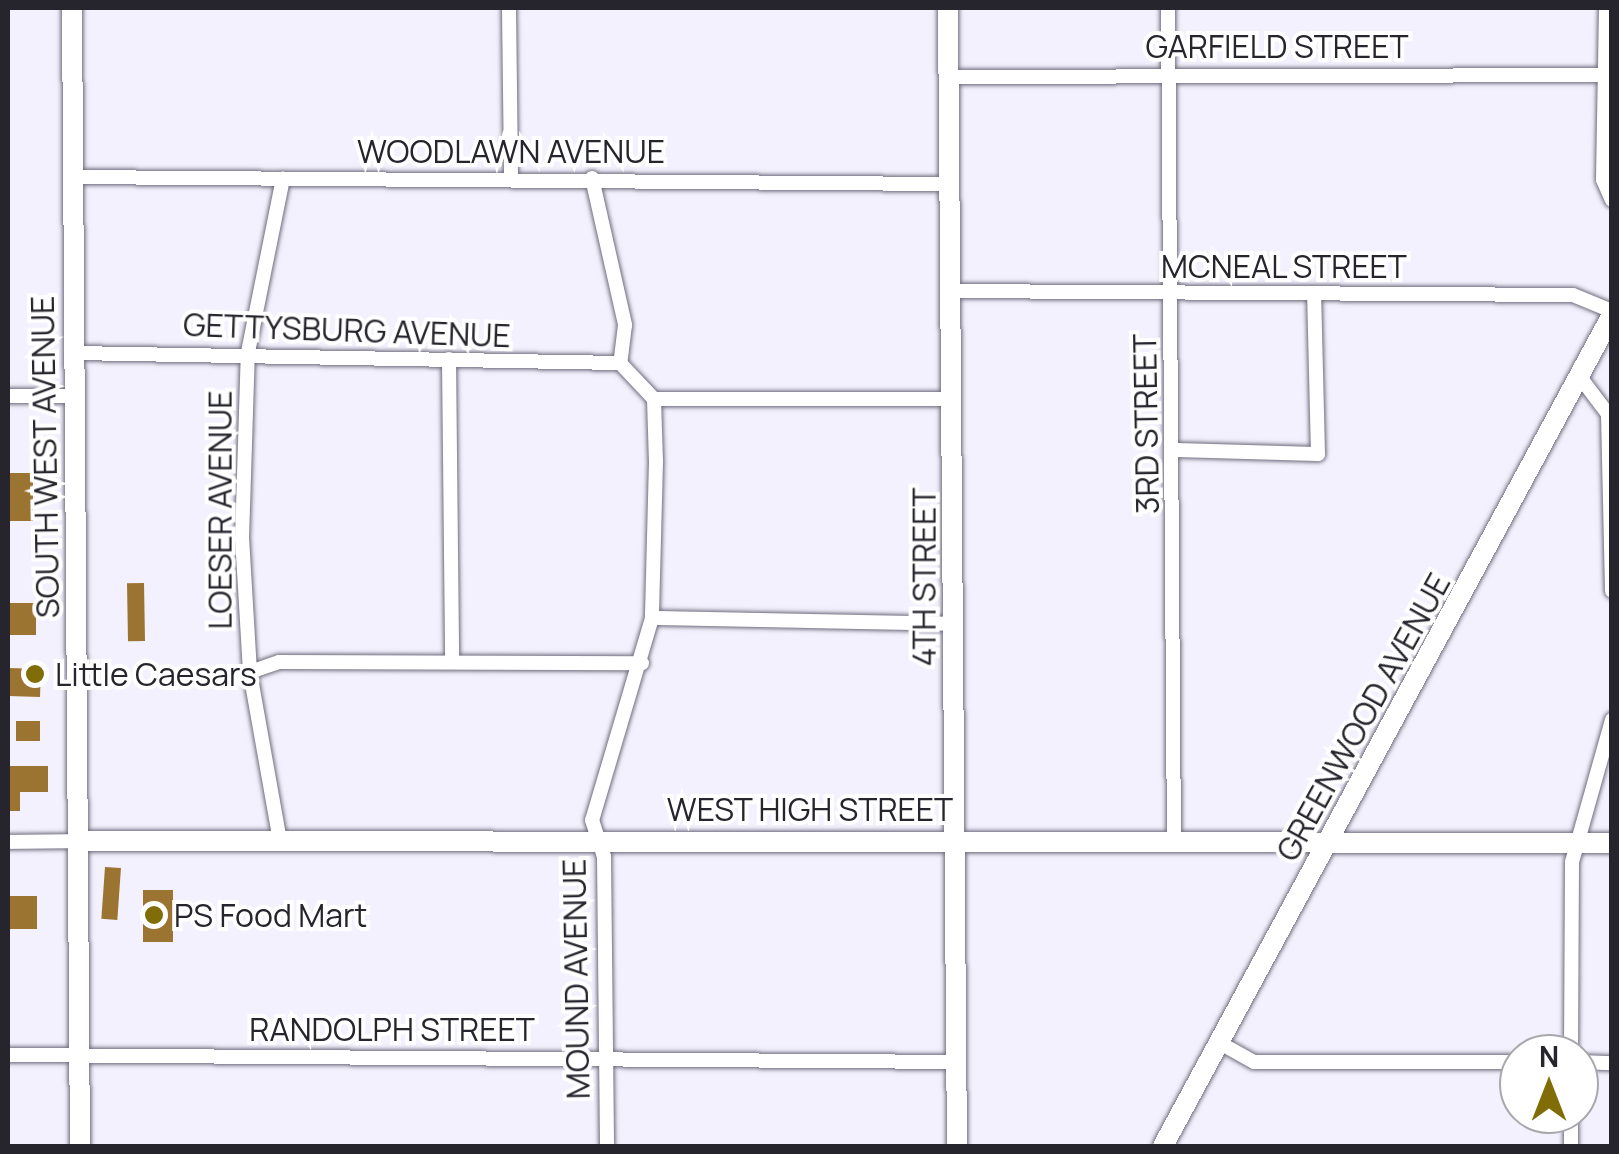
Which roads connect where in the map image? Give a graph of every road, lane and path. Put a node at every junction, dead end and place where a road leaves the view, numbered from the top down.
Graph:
1 (72, 8) edge
2 (509, 8) edge
3 (948, 8) edge
4 (1168, 8) edge
5 (1606, 8) edge
6 (1168, 74) junction
7 (1606, 74) junction
8 (948, 76) junction
9 (73, 177) junction
10 (592, 178) junction
11 (283, 179) junction
12 (511, 179) junction
13 (948, 184) junction
14 (1612, 200) edge
15 (952, 291) junction
16 (1172, 292) junction
17 (1314, 293) junction
18 (1612, 313) edge
19 (248, 352) junction
20 (74, 353) junction
21 (449, 359) junction
22 (620, 363) junction
23 (1580, 377) junction
24 (8, 396) edge
25 (72, 396) junction
26 (654, 399) junction
27 (953, 399) junction
28 (1175, 450) junction
29 (1612, 591) edge
30 (652, 618) junction
31 (955, 624) junction
32 (452, 661) junction
33 (642, 663) junction
34 (250, 672) junction
35 (1612, 720) edge
36 (599, 838) junction
37 (955, 838) junction
38 (280, 841) junction
39 (1174, 841) junction
40 (8, 842) edge
41 (80, 842) junction
42 (1329, 843) junction
43 (1576, 843) junction
44 (1612, 844) edge
45 (1572, 1034) edge
46 (1218, 1042) junction
47 (8, 1055) edge
48 (79, 1055) junction
49 (605, 1057) junction
50 (956, 1062) junction
51 (1499, 1062) edge
52 (80, 1146) edge
53 (607, 1146) edge
54 (957, 1146) edge
55 (1162, 1146) edge

1 - 9 street, SOUTH WEST AVENUE
2 - 12 street
3 - 8 street, 4TH STREET
4 - 6 street, 3RD STREET
5 - 7 street
6 - 7 street, GARFIELD STREET
6 - 8 street, GARFIELD STREET
6 - 16 street, 3RD STREET
7 - 14 street
8 - 13 street, 4TH STREET
9 - 11 street, WOODLAWN AVENUE
9 - 20 street, SOUTH WEST AVENUE
10 - 12 street, WOODLAWN AVENUE
10 - 13 street, WOODLAWN AVENUE
10 - 22 street
11 - 12 street, WOODLAWN AVENUE
11 - 19 street, LOESER AVENUE
13 - 15 street, 4TH STREET
15 - 16 street, MCNEAL STREET
15 - 27 street, 4TH STREET
16 - 17 street, MCNEAL STREET
16 - 28 street, 3RD STREET
17 - 18 street, MCNEAL STREET
17 - 28 street
18 - 23 street, GREENWOOD AVENUE
19 - 20 street, GETTYSBURG AVENUE
19 - 21 street, GETTYSBURG AVENUE
19 - 34 street, LOESER AVENUE
20 - 25 street, SOUTH WEST AVENUE
21 - 22 street, GETTYSBURG AVENUE
21 - 32 street
22 - 26 street
23 - 29 street
23 - 42 street, GREENWOOD AVENUE
24 - 25 street
25 - 41 street, SOUTH WEST AVENUE
26 - 27 street
26 - 30 street, MOUND AVENUE
27 - 31 street, 4TH STREET
28 - 39 street, 3RD STREET
30 - 31 street
30 - 33 street, MOUND AVENUE
31 - 37 street, 4TH STREET
32 - 33 street
32 - 34 street
33 - 36 street, MOUND AVENUE
34 - 38 street, LOESER AVENUE
35 - 43 street
36 - 37 street, WEST HIGH STREET
36 - 38 street, WEST HIGH STREET
36 - 49 street, MOUND AVENUE
37 - 39 street, WEST HIGH STREET
37 - 50 street, 4TH STREET
38 - 41 street, WEST HIGH STREET
39 - 42 street, WEST HIGH STREET
40 - 41 street, WEST HIGH STREET
41 - 48 street, SOUTH WEST AVENUE
42 - 43 street, WEST HIGH STREET
42 - 46 street, GREENWOOD AVENUE
43 - 44 street, WEST HIGH STREET
43 - 45 street
46 - 51 street
46 - 55 street, GREENWOOD AVENUE
47 - 48 street, RANDOLPH STREET
48 - 49 street, RANDOLPH STREET
48 - 52 street, SOUTH WEST AVENUE
49 - 50 street, RANDOLPH STREET
49 - 53 street, MOUND AVENUE
50 - 54 street, 4TH STREET

